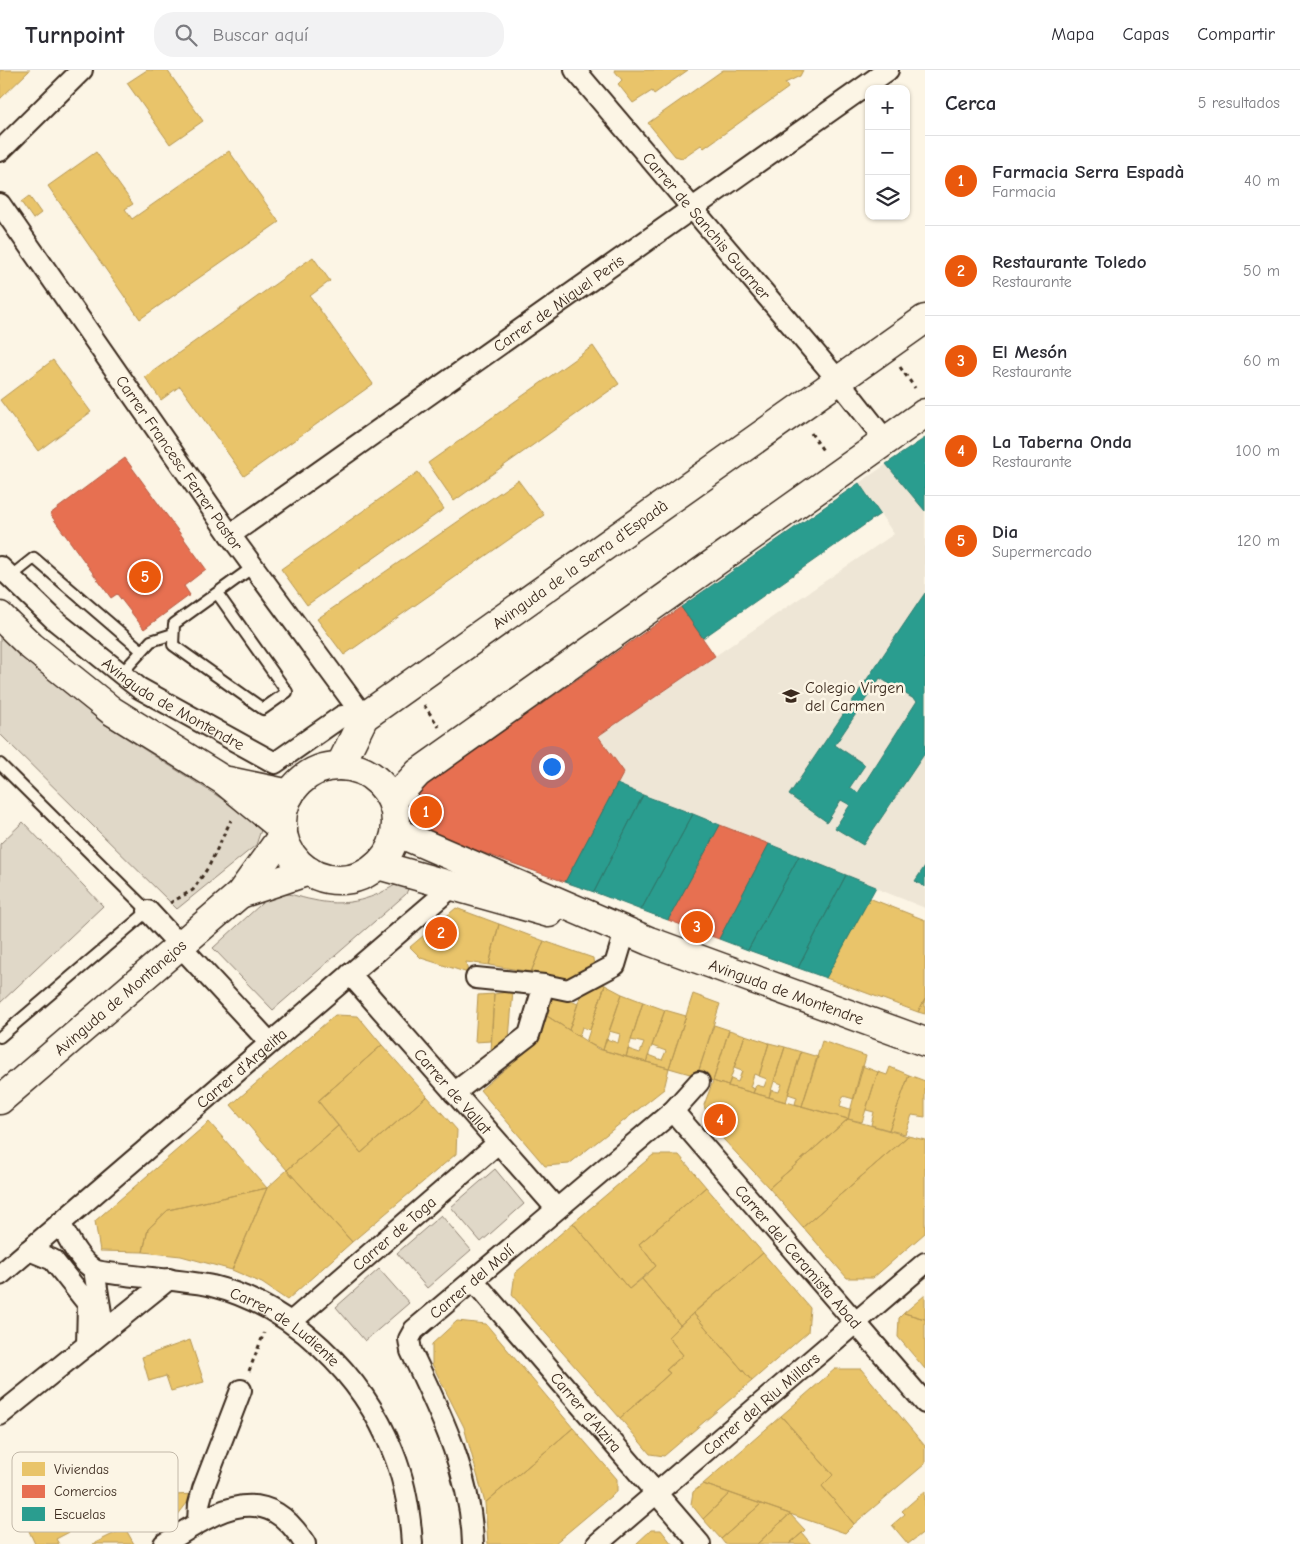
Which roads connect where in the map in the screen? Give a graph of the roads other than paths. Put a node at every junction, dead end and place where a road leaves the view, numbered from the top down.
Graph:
1 (82, 70) edge
2 (575, 70) edge
3 (888, 70) edge
4 (0, 151) edge
5 (0, 204) edge
6 (693, 209) junction
7 (925, 319) edge
8 (838, 380) junction
9 (925, 413) edge
10 (886, 441) junction
11 (230, 534) junction
12 (253, 566) junction
13 (5, 572) edge
14 (217, 593) junction
15 (0, 616) edge
16 (173, 634) junction
17 (142, 651) junction
18 (121, 674) junction
19 (364, 717) junction
20 (0, 764) edge
21 (340, 766) junction
22 (223, 780) junction
23 (290, 794) junction
24 (392, 801) junction
25 (283, 832) junction
26 (396, 832) junction
27 (378, 865) junction
28 (309, 871) junction
29 (452, 887) junction
30 (240, 894) junction
31 (148, 912) junction
32 (637, 938) junction
33 (181, 946) junction
34 (350, 974) junction
35 (476, 978) dead end
36 (544, 985) junction
37 (0, 1037) edge
38 (270, 1042) junction
39 (925, 1042) edge
40 (699, 1082) dead end
41 (454, 1093) junction
42 (0, 1100) edge
43 (673, 1112) junction
44 (498, 1143) junction
45 (556, 1208) junction
46 (60, 1223) junction
47 (29, 1250) junction
48 (925, 1263) edge
49 (94, 1270) junction
50 (0, 1275) edge
51 (169, 1279) junction
52 (473, 1280) junction
53 (291, 1322) junction
54 (856, 1323) junction
55 (104, 1331) junction
56 (87, 1344) junction
57 (241, 1390) road end
58 (925, 1403) edge
59 (0, 1415) edge
60 (657, 1493) junction
61 (198, 1522) junction
62 (164, 1544) edge
63 (305, 1544) edge
64 (412, 1544) edge
65 (472, 1544) edge
66 (597, 1544) edge
67 (700, 1544) edge

1 - 4 street
2 - 6 street, Carrer de Sanchis Guarner
3 - 6 street, Carrer de Miquel Peris
5 - 11 street, Carrer Francesc Ferrer Pastor
6 - 8 street, Carrer de Sanchis Guarner
6 - 11 street, Carrer de Miquel Peris
7 - 8 street, Avinguda de la Serra d'Espadà
8 - 10 street
8 - 19 street, Avinguda de la Serra d'Espadà
9 - 10 street
10 - 24 street
11 - 12 street, Carrer Francesc Ferrer Pastor
12 - 14 lane
12 - 19 street, Carrer Francesc Ferrer Pastor
13 - 17 lane
13 - 18 street, Avinguda de Montendre
14 - 16 lane
14 - 16 lane
15 - 22 street
16 - 17 lane
17 - 18 lane
18 - 19 street, Avinguda de Montendre
19 - 21 street, Avinguda de la Serra d'Espadà
20 - 31 lane
21 - 23 street
21 - 24 street
22 - 23 street
22 - 25 street
23 - 25 street
24 - 26 street
25 - 28 street
25 - 30 street, Avinguda de Montanejos
26 - 27 street
26 - 32 street, Avinguda de Montendre
27 - 28 street
27 - 29 street, Avinguda de Montendre
28 - 30 street, Avinguda de Montanejos
29 - 32 street, Avinguda de Montendre
29 - 34 street, Carrer d'Argelita
30 - 33 street, Avinguda de Montanejos
31 - 33 street
31 - 37 lane
32 - 36 street
32 - 39 street, Avinguda de Montendre
33 - 38 street
33 - 42 street, Avinguda de Montanejos
34 - 38 street, Carrer d'Argelita
34 - 41 street, Carrer de Vallat
35 - 36 street
36 - 41 street
38 - 46 street, Carrer d'Argelita
40 - 43 street, Carrer del Molí
41 - 44 street, Carrer de Vallat
43 - 45 street, Carrer del Molí
43 - 54 street, Carrer del Ceramista Abad
44 - 45 street, Carrer de Vallat
44 - 53 street, Carrer de Toga
45 - 52 street, Carrer del Molí
46 - 47 street, Carrer d'Argelita
46 - 49 street
47 - 50 street, Carrer d'Argelita
47 - 56 street
48 - 54 street, Carrer del Riu Millars
49 - 51 street, Carrer de Ludiente
49 - 55 street
51 - 53 street, Carrer de Ludiente
51 - 55 street
52 - 60 street, Carrer d'Alzira
52 - 65 street, Carrer del Molí
53 - 64 street, Carrer de Ludiente
54 - 58 street, Carrer del Ceramista Abad
54 - 60 street, Carrer del Riu Millars
55 - 56 street
56 - 59 street
57 - 61 street
60 - 66 street, Carrer del Riu Millars
60 - 67 street, Carrer d'Alzira
61 - 62 street
61 - 63 street

